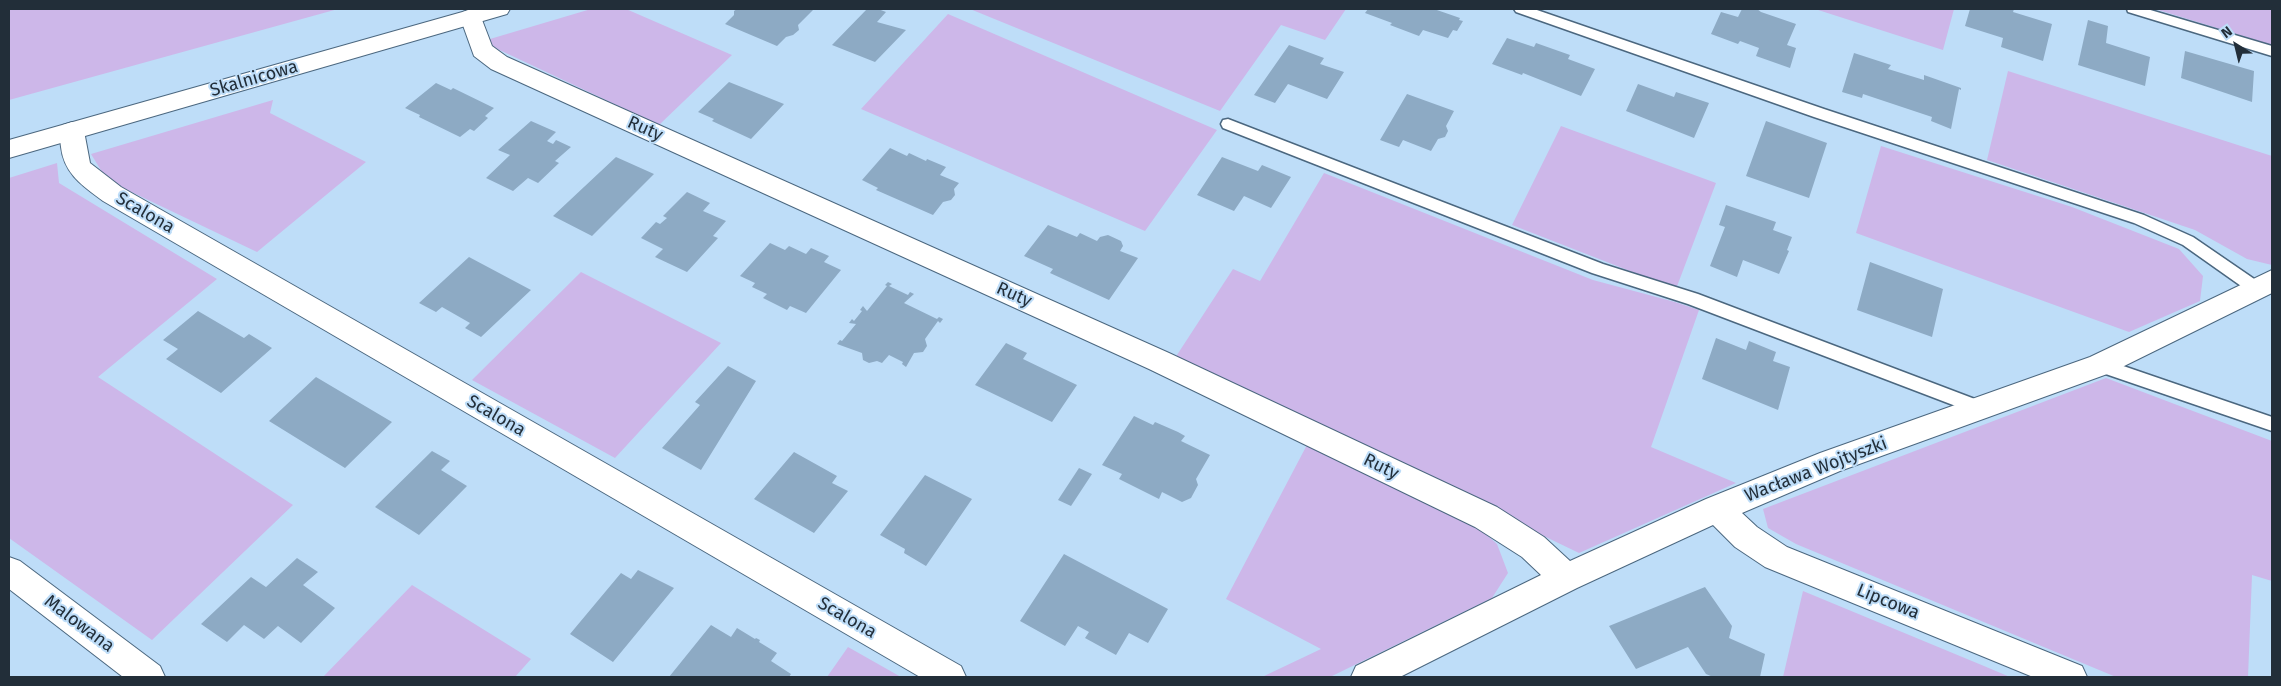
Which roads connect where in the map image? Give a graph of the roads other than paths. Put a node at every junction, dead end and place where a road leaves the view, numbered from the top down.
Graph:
1 (499, 9) edge
2 (1521, 9) edge
3 (2133, 9) edge
4 (471, 17) junction
5 (2272, 51) edge
6 (1228, 124) dead end
7 (72, 131) junction
8 (9, 149) edge
9 (2264, 285) edge
10 (2100, 365) junction
11 (1982, 409) junction
12 (2272, 424) edge
13 (1717, 509) junction
14 (9, 571) edge
15 (1566, 578) junction
16 (149, 677) edge
17 (950, 677) edge
18 (1367, 677) edge
19 (2070, 677) edge

1 - 4 street, Skalnicowa
2 - 9 lane
3 - 5 lane
4 - 7 street, Skalnicowa
4 - 15 street, Ruty
6 - 11 lane
7 - 8 street, Skalnicowa
7 - 17 street, Scalona
9 - 10 street, Wacława Wojtyszki
10 - 11 street, Wacława Wojtyszki
10 - 12 lane
11 - 13 street, Wacława Wojtyszki
13 - 15 street, Wacława Wojtyszki
13 - 19 street, Lipcowa
14 - 16 street, Malowana
15 - 18 street, Wacława Wojtyszki

